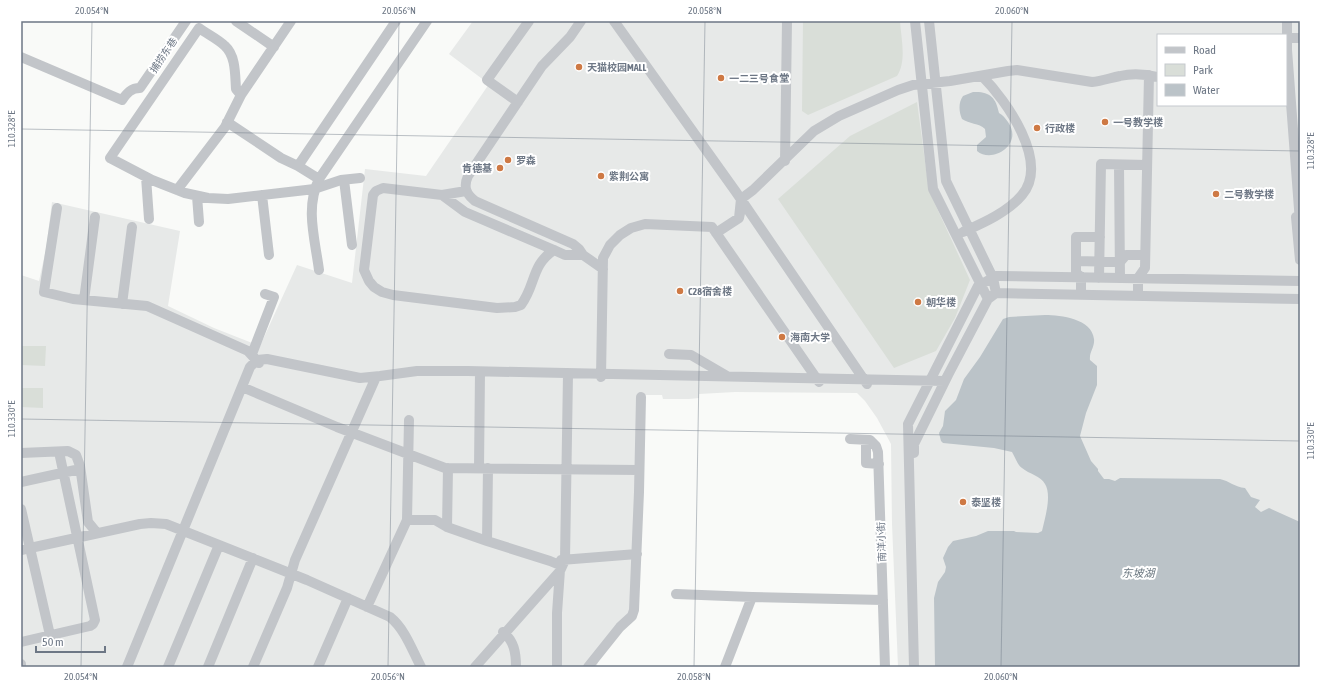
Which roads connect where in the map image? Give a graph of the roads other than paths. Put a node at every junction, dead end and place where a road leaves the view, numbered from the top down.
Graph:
1 (236, 21) edge
2 (291, 21) edge
3 (396, 21) edge
4 (427, 21) edge
5 (529, 21) edge
6 (581, 21) edge
7 (614, 21) edge
8 (619, 21) edge
9 (787, 21) edge
10 (792, 21) edge
11 (915, 21) edge
12 (929, 21) edge
13 (1283, 21) edge
14 (1287, 21) edge
15 (186, 22) edge
16 (197, 30) junction
17 (1285, 34) edge
18 (1286, 34) edge
19 (1300, 38) edge
20 (1287, 39) edge
21 (1287, 39) edge
22 (1300, 42) edge
23 (274, 47) junction
24 (21, 57) edge
25 (648, 66) junction
26 (982, 76) junction
27 (1154, 76) edge
28 (936, 83) junction
29 (922, 85) junction
30 (241, 95) junction
31 (1287, 98) edge
32 (518, 102) junction
33 (228, 122) junction
34 (788, 159) junction
35 (1119, 165) junction
36 (1147, 165) junction
37 (298, 166) junction
38 (146, 177) junction
39 (360, 178) dead end
40 (319, 179) junction
41 (344, 180) junction
42 (314, 189) junction
43 (177, 190) junction
44 (466, 191) junction
45 (262, 195) junction
46 (442, 195) junction
47 (197, 196) junction
48 (744, 200) junction
49 (57, 208) dead end
50 (95, 217) dead end
51 (149, 219) dead end
52 (199, 222) dead end
53 (1300, 222) edge
54 (132, 227) dead end
55 (969, 229) junction
56 (716, 233) junction
57 (956, 235) junction
58 (1100, 237) junction
59 (352, 245) dead end
60 (554, 250) junction
61 (269, 255) dead end
62 (583, 255) junction
63 (1145, 255) junction
64 (1300, 260) edge
65 (1076, 261) junction
66 (1099, 261) junction
67 (1120, 262) junction
68 (603, 268) junction
69 (320, 270) dead end
70 (1081, 277) junction
71 (993, 278) junction
72 (1099, 278) junction
73 (1120, 278) junction
74 (1138, 278) junction
75 (1300, 281) edge
76 (980, 284) junction
77 (265, 294) dead end
78 (1081, 294) junction
79 (992, 296) junction
80 (1138, 296) junction
81 (1300, 299) edge
82 (84, 300) junction
83 (122, 304) junction
84 (669, 354) dead end
85 (256, 359) junction
86 (480, 373) junction
87 (601, 375) junction
88 (566, 376) junction
89 (730, 378) junction
90 (373, 379) junction
91 (817, 380) junction
92 (868, 382) junction
93 (929, 383) junction
94 (944, 383) junction
95 (244, 388) junction
96 (641, 397) dead end
97 (409, 420) dead end
98 (350, 431) junction
99 (850, 439) dead end
100 (59, 452) junction
101 (21, 453) edge
102 (408, 454) junction
103 (448, 468) junction
104 (483, 468) junction
105 (80, 469) junction
106 (565, 469) junction
107 (639, 470) junction
108 (64, 473) junction
109 (21, 482) edge
110 (21, 509) edge
111 (407, 520) junction
112 (447, 527) junction
113 (185, 532) junction
114 (97, 533) junction
115 (77, 538) junction
116 (487, 541) junction
117 (219, 545) junction
118 (25, 549) edge
119 (637, 554) junction
120 (253, 558) junction
121 (561, 565) junction
122 (289, 572) junction
123 (676, 594) dead end
124 (752, 597) junction
125 (348, 598) junction
126 (883, 600) junction
127 (367, 607) junction
128 (504, 633) junction
129 (50, 635) junction
130 (21, 642) edge
131 (128, 667) edge
132 (168, 667) edge
133 (208, 667) edge
134 (249, 667) edge
135 (253, 667) edge
136 (318, 667) edge
137 (421, 667) edge
138 (472, 667) edge
139 (475, 667) edge
140 (516, 667) edge
141 (557, 667) edge
142 (588, 667) edge
143 (725, 667) edge
144 (885, 667) edge
145 (914, 667) edge
146 (920, 667) edge

1 - 23 street
2 - 23 street
3 - 37 street
4 - 40 street
5 - 32 street
6 - 32 street
7 - 25 street
8 - 25 street
9 - 34 street
10 - 34 street
11 - 29 street
12 - 28 street
13 - 17 street
14 - 18 street
15 - 16 street
15 - 24 street, 捕捞东巷
16 - 30 street
16 - 38 street
19 - 20 street
21 - 22 street
23 - 30 street
25 - 48 street
26 - 27 street
26 - 28 street
26 - 55 street
27 - 36 street
28 - 29 street
28 - 55 street
29 - 34 street
29 - 57 street
30 - 33 street
31 - 53 street
31 - 64 street
32 - 44 street
33 - 37 street
33 - 43 street
34 - 48 street
35 - 36 street
35 - 58 street
35 - 67 street
36 - 63 street
37 - 40 street
38 - 43 street
38 - 51 street
39 - 41 street
40 - 42 street
41 - 42 street
41 - 59 street
42 - 45 street
42 - 69 street
43 - 47 street
44 - 46 street
44 - 62 street
45 - 47 street
45 - 61 street
46 - 60 street
46 - 60 street
47 - 52 street
48 - 56 street
48 - 92 street
49 - 82 street
50 - 82 street
54 - 83 street
55 - 57 street
55 - 71 street
56 - 68 street
56 - 91 street
57 - 76 street
58 - 65 street
58 - 66 street
60 - 62 street
62 - 68 street
63 - 67 street
63 - 74 street
65 - 66 street
65 - 70 street
66 - 67 street
66 - 72 street
67 - 73 street
68 - 87 street
70 - 71 street
70 - 72 street
70 - 78 street
71 - 76 street
71 - 79 street
72 - 73 street
73 - 74 street
74 - 75 street
74 - 80 street
76 - 79 street
76 - 93 street
77 - 85 street
78 - 79 street
78 - 80 street
79 - 94 street
80 - 81 street
82 - 83 street
83 - 85 street
84 - 89 street
85 - 90 street
85 - 95 street
86 - 88 street
86 - 90 street
86 - 104 street
87 - 88 street
87 - 89 street
88 - 106 street
89 - 91 street
90 - 98 street
91 - 92 street
92 - 93 street
93 - 94 street
93 - 145 street
94 - 146 street
95 - 98 street
95 - 113 street
96 - 107 street
97 - 102 street
98 - 102 street
98 - 122 street
99 - 126 street, 南洋小街
100 - 101 street
100 - 105 street
100 - 108 street
102 - 103 street
102 - 111 street
103 - 104 street
103 - 112 street
104 - 106 street
104 - 116 street
105 - 108 street
105 - 114 street
106 - 107 street
106 - 121 street
107 - 119 street
108 - 109 street
108 - 115 street
110 - 118 street
111 - 112 street
111 - 127 street
112 - 116 street
113 - 114 street
113 - 117 street
113 - 131 street
114 - 115 street
115 - 118 street
115 - 129 street
116 - 121 street
117 - 120 street
117 - 132 street
118 - 129 street
119 - 121 street
119 - 142 street
120 - 122 street
120 - 133 street
121 - 128 street
121 - 141 street
122 - 125 street
122 - 134 street
122 - 135 street
123 - 124 street
124 - 126 street
124 - 143 street
125 - 127 street
125 - 136 street
126 - 144 street, 南洋小街
127 - 137 street
128 - 138 street
128 - 139 street
128 - 140 street
129 - 130 street

